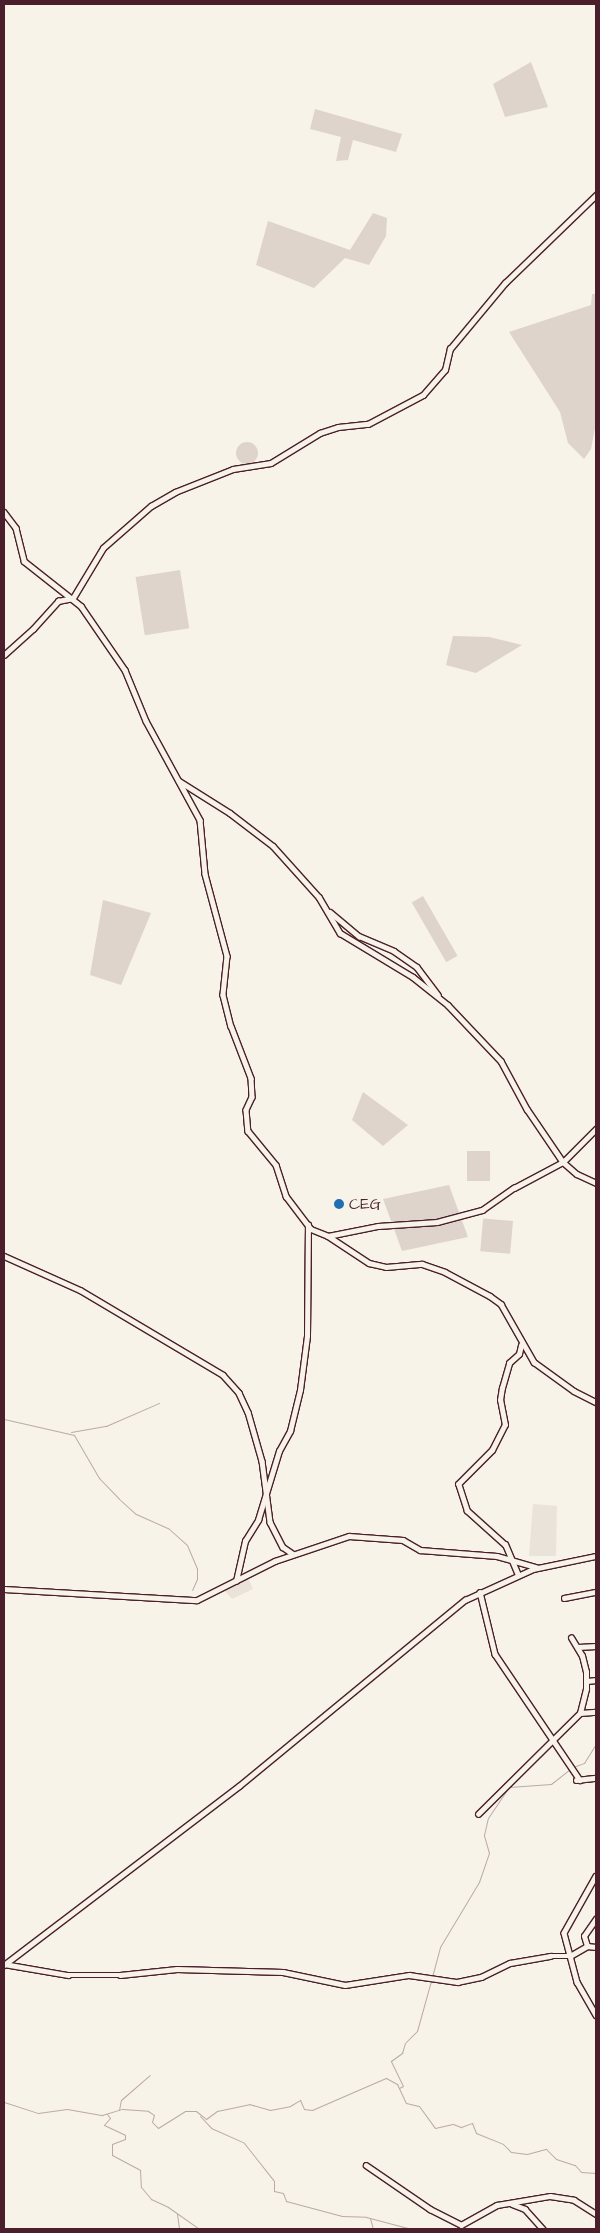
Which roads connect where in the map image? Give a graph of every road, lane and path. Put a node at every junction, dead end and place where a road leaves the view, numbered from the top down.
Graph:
1 (596, 195) edge
2 (4, 512) edge
3 (72, 598) junction
4 (4, 655) edge
5 (175, 779) junction
6 (327, 910) junction
7 (440, 999) junction
8 (596, 1129) edge
9 (563, 1162) junction
10 (596, 1183) edge
11 (308, 1225) junction
12 (328, 1236) junction
13 (4, 1256) edge
14 (522, 1343) junction
15 (596, 1402) edge
16 (265, 1494) junction
17 (293, 1554) junction
18 (596, 1556) edge
19 (510, 1560) junction
20 (540, 1567) junction
21 (518, 1575) junction
22 (236, 1581) junction
23 (4, 1590) edge
24 (480, 1592) junction
25 (596, 1592) edge
26 (564, 1598) dead end
27 (571, 1638) dead end
28 (596, 1646) edge
29 (578, 1647) junction
30 (596, 1680) edge
31 (587, 1681) junction
32 (596, 1712) edge
33 (580, 1713) junction
34 (554, 1741) junction
35 (596, 1778) edge
36 (478, 1814) dead end
37 (596, 1876) edge
38 (596, 1919) edge
39 (586, 1946) junction
40 (596, 1947) edge
41 (570, 1956) junction
42 (4, 1965) edge
43 (596, 2015) edge
44 (366, 2165) dead end
45 (506, 2203) junction
46 (596, 2214) edge
47 (543, 2229) edge

1 - 3 street
2 - 3 street
3 - 4 street
3 - 5 street
5 - 6 street
5 - 11 street
6 - 7 street
6 - 7 street
7 - 9 street
8 - 9 street
9 - 10 street
9 - 12 street
11 - 12 street
11 - 16 street
12 - 14 street
13 - 16 street
14 - 15 street
14 - 19 street
16 - 17 street
16 - 22 street
17 - 19 street
17 - 22 street
18 - 20 street
19 - 20 street
19 - 21 street
20 - 21 street
21 - 24 street
22 - 23 street
24 - 34 street
24 - 42 street
25 - 26 street
27 - 29 street
28 - 29 street
29 - 31 street
30 - 31 street
31 - 33 street
32 - 33 street
33 - 34 street
34 - 35 street
34 - 36 street
37 - 41 street
38 - 39 street
39 - 40 street
39 - 41 street
41 - 42 street
41 - 43 street
44 - 45 street
45 - 46 street
45 - 47 street

